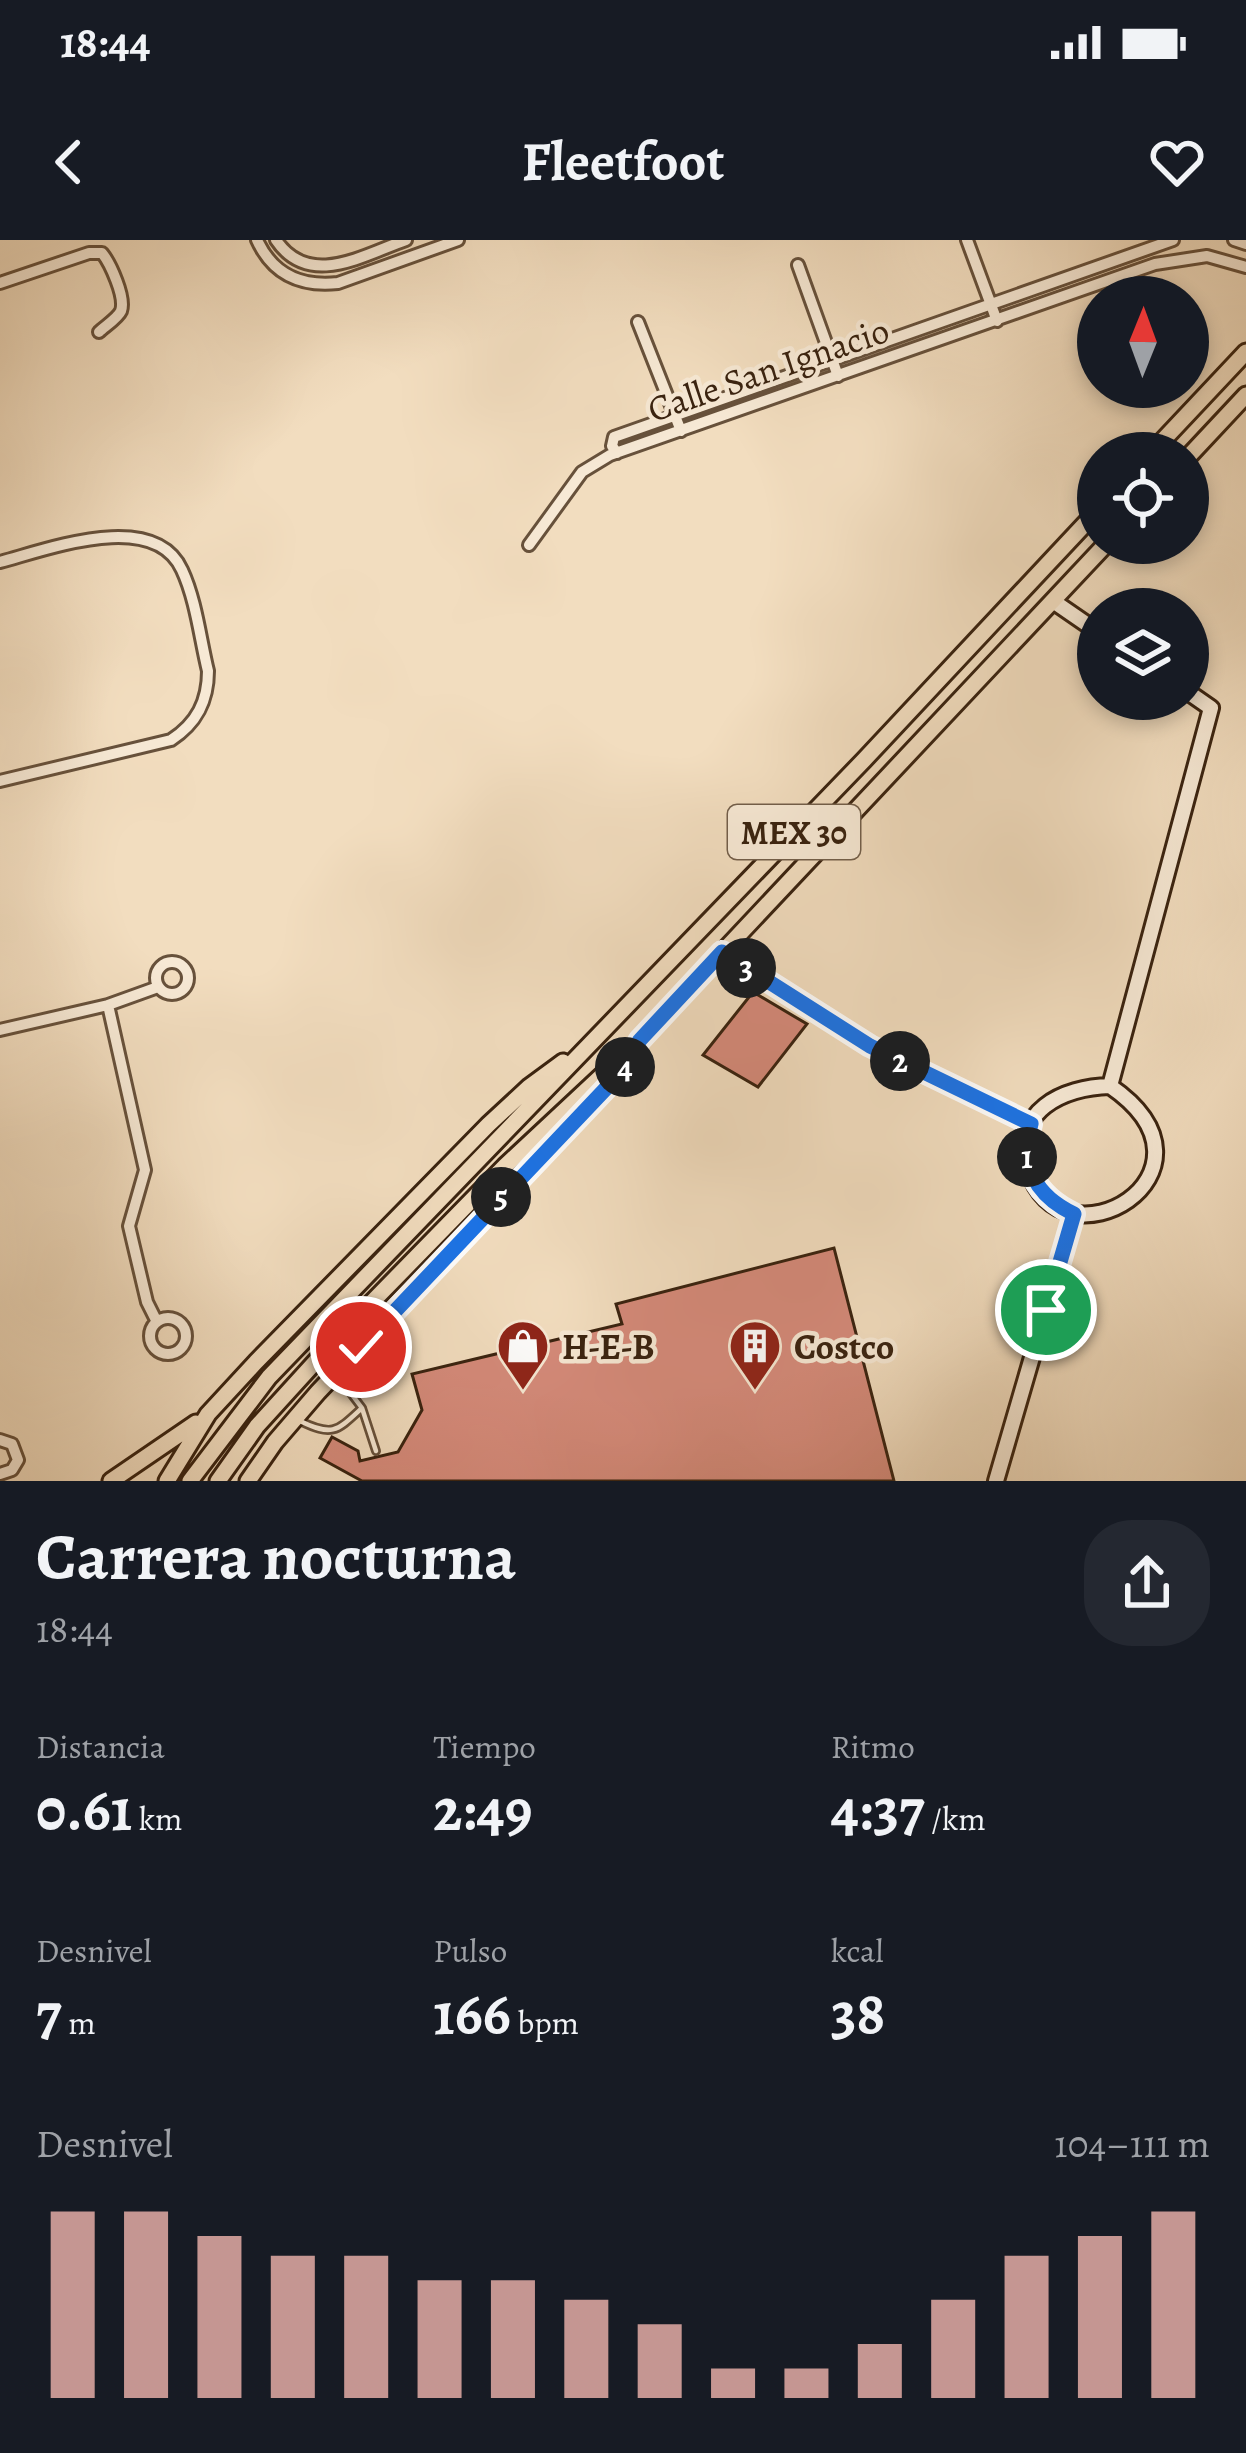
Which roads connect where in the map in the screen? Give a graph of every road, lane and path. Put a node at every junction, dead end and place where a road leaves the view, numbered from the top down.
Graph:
1 (257, 240) edge
2 (276, 240) edge
3 (406, 240) edge
4 (458, 240) edge
5 (967, 240) edge
6 (1173, 240) edge
7 (1234, 240) edge
8 (1148, 243) edge
9 (1246, 244) edge
10 (356, 258) junction
11 (1155, 264) junction
12 (798, 265) dead end
13 (1246, 267) edge
14 (363, 274) junction
15 (0, 283) edge
16 (991, 304) junction
17 (997, 321) junction
18 (638, 322) dead end
19 (98, 332) dead end
20 (1246, 352) edge
21 (832, 358) junction
22 (838, 376) junction
23 (1246, 395) edge
24 (675, 416) junction
25 (681, 431) junction
26 (1171, 432) edge
27 (1209, 435) edge
28 (617, 453) junction
29 (1077, 532) edge
30 (529, 545) dead end
31 (0, 562) edge
32 (1087, 564) edge
33 (1052, 601) junction
34 (1077, 618) edge
35 (1208, 720) edge
36 (0, 781) edge
37 (722, 952) junction
38 (158, 987) dead end
39 (108, 1005) junction
40 (0, 1030) edge
41 (640, 1040) junction
42 (586, 1048) junction
43 (1110, 1086) junction
44 (1031, 1124) junction
45 (1074, 1214) junction
46 (157, 1322) dead end
47 (336, 1374) junction
48 (362, 1408) junction
49 (208, 1414) junction
50 (295, 1419) junction
51 (0, 1440) edge
52 (376, 1450) dead end
53 (0, 1474) edge
54 (111, 1481) edge
55 (167, 1481) edge
56 (190, 1481) edge
57 (218, 1481) edge
58 (248, 1481) edge
59 (996, 1481) edge

1 - 14 street
2 - 10 street
3 - 10 street
4 - 14 street
5 - 16 street
6 - 8 street, Calle San Ignacio
7 - 9 street
8 - 11 street
8 - 16 street, Calle San Ignacio
10 - 14 street
11 - 13 street, Calle San Ignacio
11 - 17 street, Calle San Ignacio
12 - 21 street
15 - 19 street
16 - 17 street
16 - 21 street, Calle San Ignacio
17 - 22 street, Calle San Ignacio
18 - 24 street
20 - 26 main road
21 - 22 street
21 - 24 street, Calle San Ignacio
22 - 25 street, Calle San Ignacio
23 - 27 main road
24 - 25 street
24 - 28 street, Calle San Ignacio
25 - 28 street, Calle San Ignacio
28 - 30 street
29 - 42 main road, MEX 30
31 - 36 street
32 - 33 main road, MEX 30
33 - 34 street
33 - 37 main road, MEX 30
35 - 43 street
37 - 41 main road, MEX 30
37 - 44 street
38 - 39 street
39 - 40 street
39 - 46 street
41 - 47 main road
41 - 57 main road, MEX 30
42 - 49 main road
42 - 56 main road, MEX 30
43 - 44 street
43 - 45 street
44 - 45 street
45 - 59 street
47 - 48 lane
47 - 50 main road
48 - 50 lane
48 - 52 lane
49 - 54 main road
49 - 55 main road
50 - 58 main road
51 - 53 street

